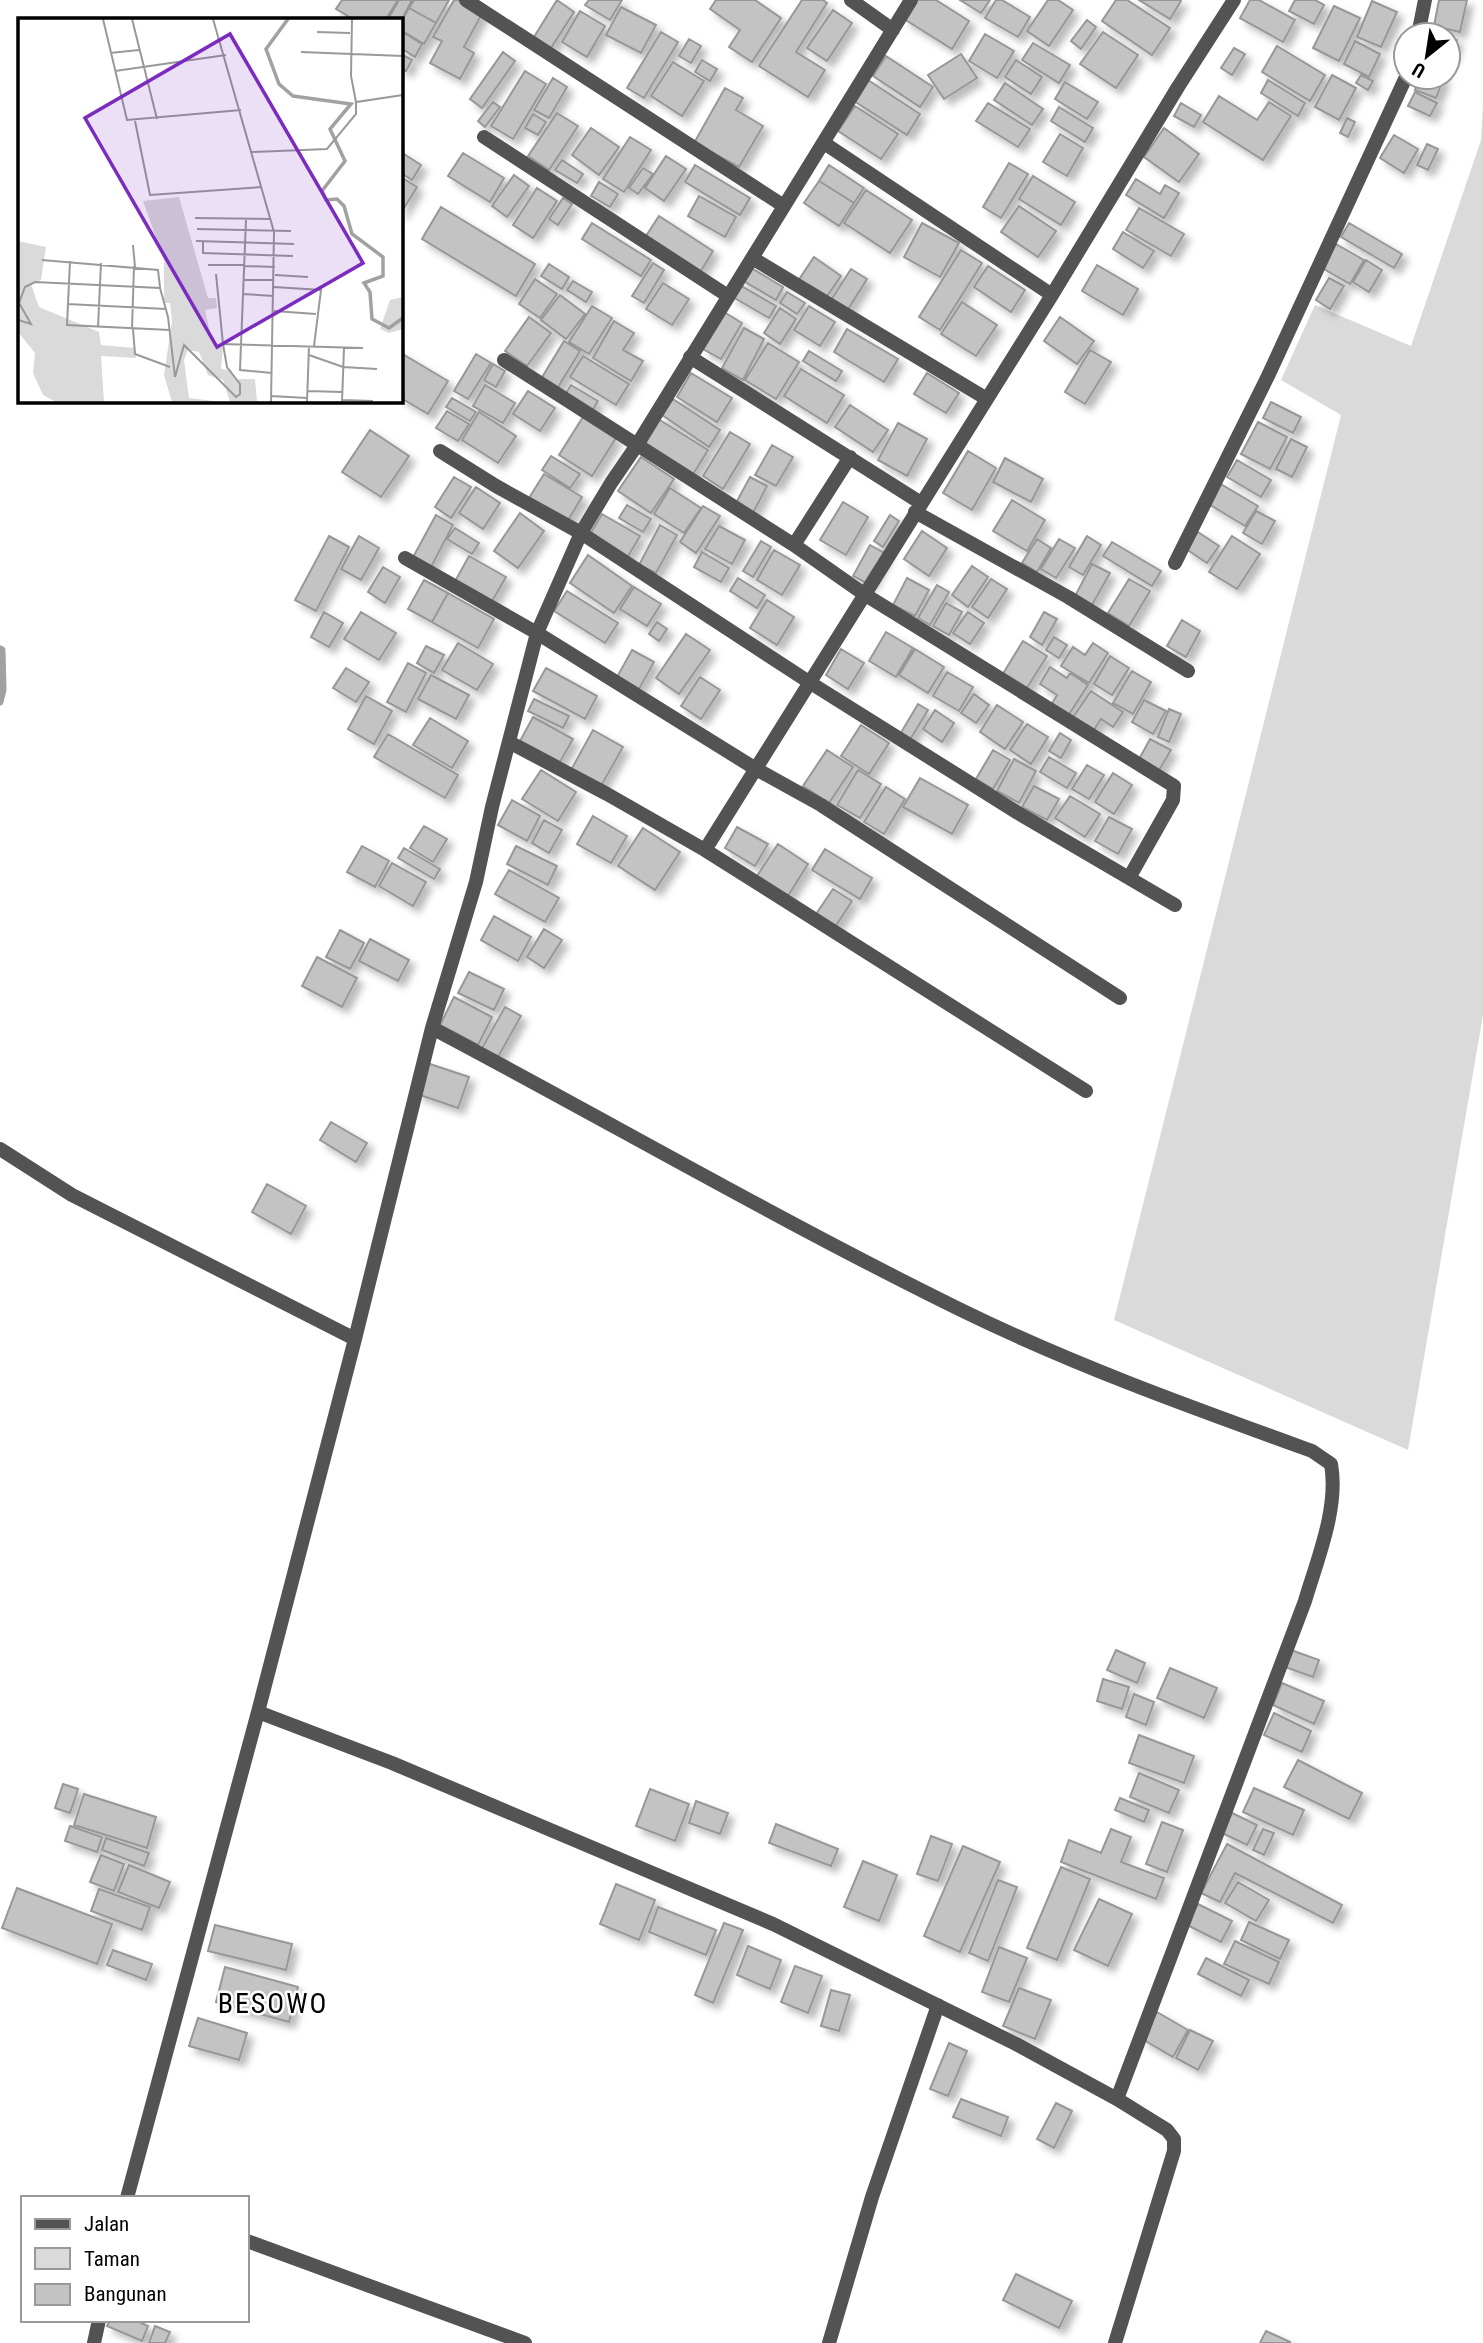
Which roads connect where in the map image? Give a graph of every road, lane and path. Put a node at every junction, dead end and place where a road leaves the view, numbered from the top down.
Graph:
1 (466, 0) edge
2 (851, 0) edge
3 (911, 0) edge
4 (1234, 0) edge
5 (1424, 0) edge
6 (1420, 21) edge
7 (893, 30) junction
8 (1400, 91) edge
9 (484, 137) dead end
10 (824, 143) junction
11 (784, 206) junction
12 (752, 257) junction
13 (1052, 295) junction
14 (728, 296) junction
15 (690, 357) junction
16 (504, 360) dead end
17 (987, 400) junction
18 (637, 445) junction
19 (440, 452) dead end
20 (850, 457) junction
21 (918, 508) junction
22 (582, 534) junction
23 (794, 545) junction
24 (405, 558) dead end
25 (1175, 563) dead end
26 (864, 594) junction
27 (537, 633) junction
28 (1188, 671) dead end
29 (809, 682) junction
30 (509, 742) junction
31 (756, 769) junction
32 (705, 850) junction
33 (1129, 878) junction
34 (1175, 905) dead end
35 (1120, 999) dead end
36 (432, 1028) junction
37 (1086, 1091) dead end
38 (0, 1149) edge
39 (355, 1339) junction
40 (258, 1712) junction
41 (938, 2005) junction
42 (1117, 2099) junction
43 (128, 2196) edge
44 (248, 2241) edge
45 (99, 2322) edge
46 (94, 2343) edge
47 (525, 2343) edge
48 (830, 2343) edge
49 (1115, 2343) edge

1 - 11 street
2 - 7 street
3 - 7 street
4 - 13 street
5 - 6 street
7 - 10 street
8 - 25 street
9 - 14 street
10 - 11 street
10 - 13 street
11 - 12 street
12 - 14 street
12 - 17 street
13 - 17 street
14 - 15 street
15 - 18 street
15 - 20 street
16 - 18 street
17 - 21 street
18 - 22 street
18 - 23 street
19 - 22 street
20 - 21 street
20 - 23 street
21 - 26 street
21 - 28 street
22 - 27 street
22 - 29 street
23 - 26 street
24 - 27 street
26 - 29 street
26 - 33 street
27 - 30 street
27 - 31 street
29 - 31 street
29 - 33 street
30 - 32 street
30 - 36 street
31 - 32 street
31 - 35 street
32 - 37 street
33 - 34 street
36 - 39 street
36 - 42 street
38 - 39 street
39 - 40 street
40 - 41 street
40 - 43 street
41 - 42 street
41 - 48 street
42 - 49 street
44 - 47 street
45 - 46 street

